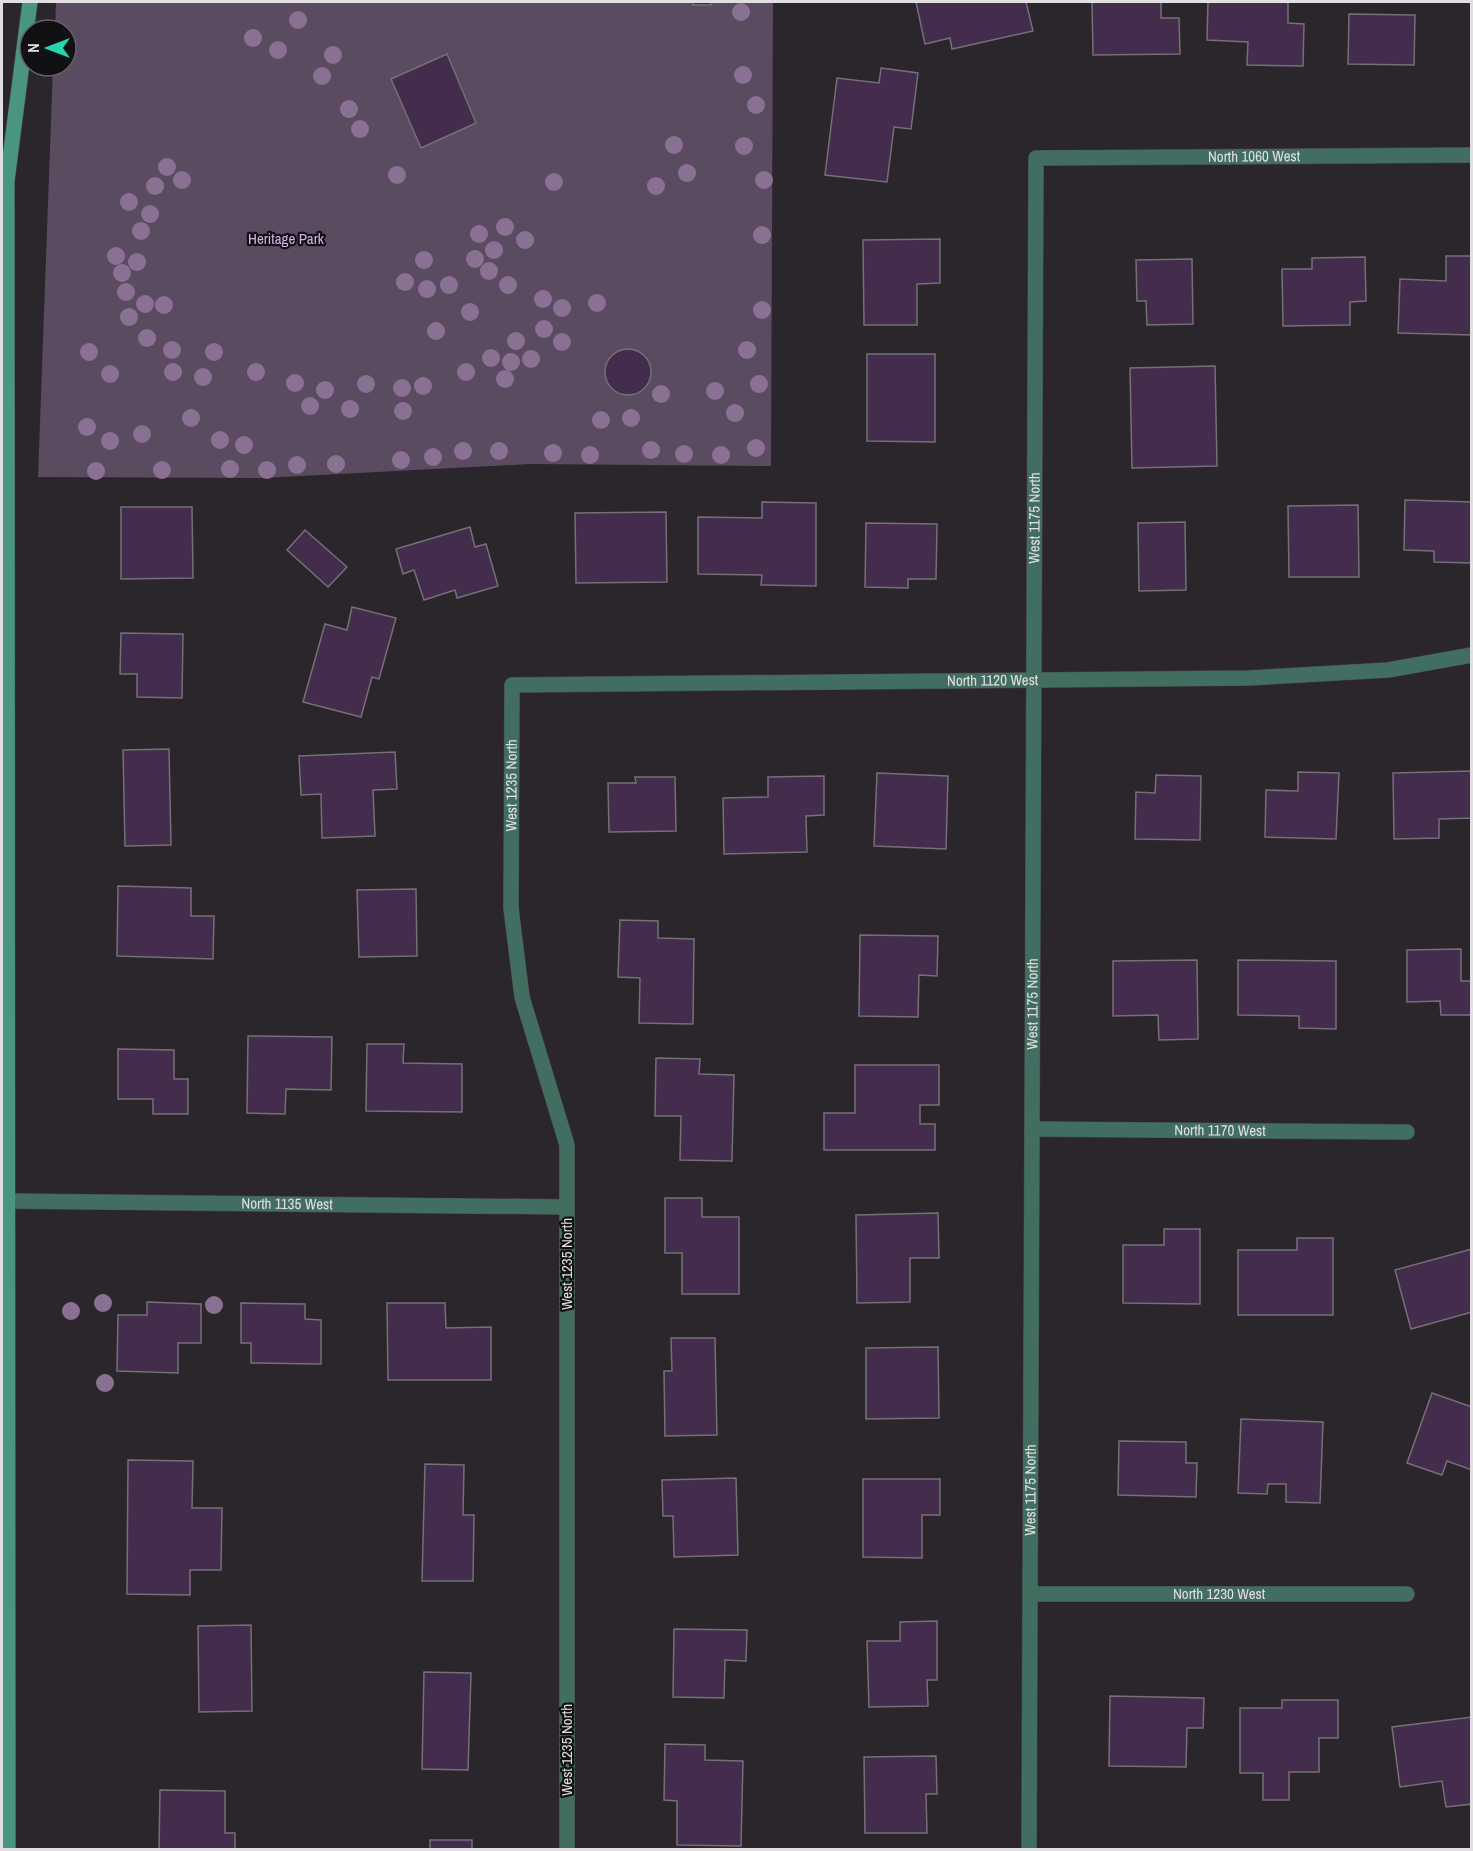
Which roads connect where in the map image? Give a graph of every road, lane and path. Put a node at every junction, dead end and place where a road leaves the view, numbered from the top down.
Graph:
1 (29, 4) edge
2 (1472, 155) edge
3 (1036, 159) joint
4 (1472, 655) edge
5 (1034, 680) junction
6 (512, 685) joint
7 (1032, 1129) junction
8 (1407, 1132) dead end
9 (8, 1201) junction
10 (567, 1207) junction
11 (1030, 1594) junction
12 (1407, 1594) dead end
13 (8, 1850) edge
14 (567, 1850) edge
15 (1029, 1850) edge

1 - 9 street
2 - 3 street, North 1060 West
3 - 5 street, West 1175 North
4 - 5 street, North 1120 West
5 - 6 street, North 1120 West
5 - 7 street, West 1175 North
6 - 10 street, West 1235 North
7 - 8 street, North 1170 West
7 - 11 street, West 1175 North
9 - 10 street, North 1135 West
9 - 13 street
10 - 14 street, West 1235 North
11 - 12 street, North 1230 West
11 - 15 street, West 1175 North

